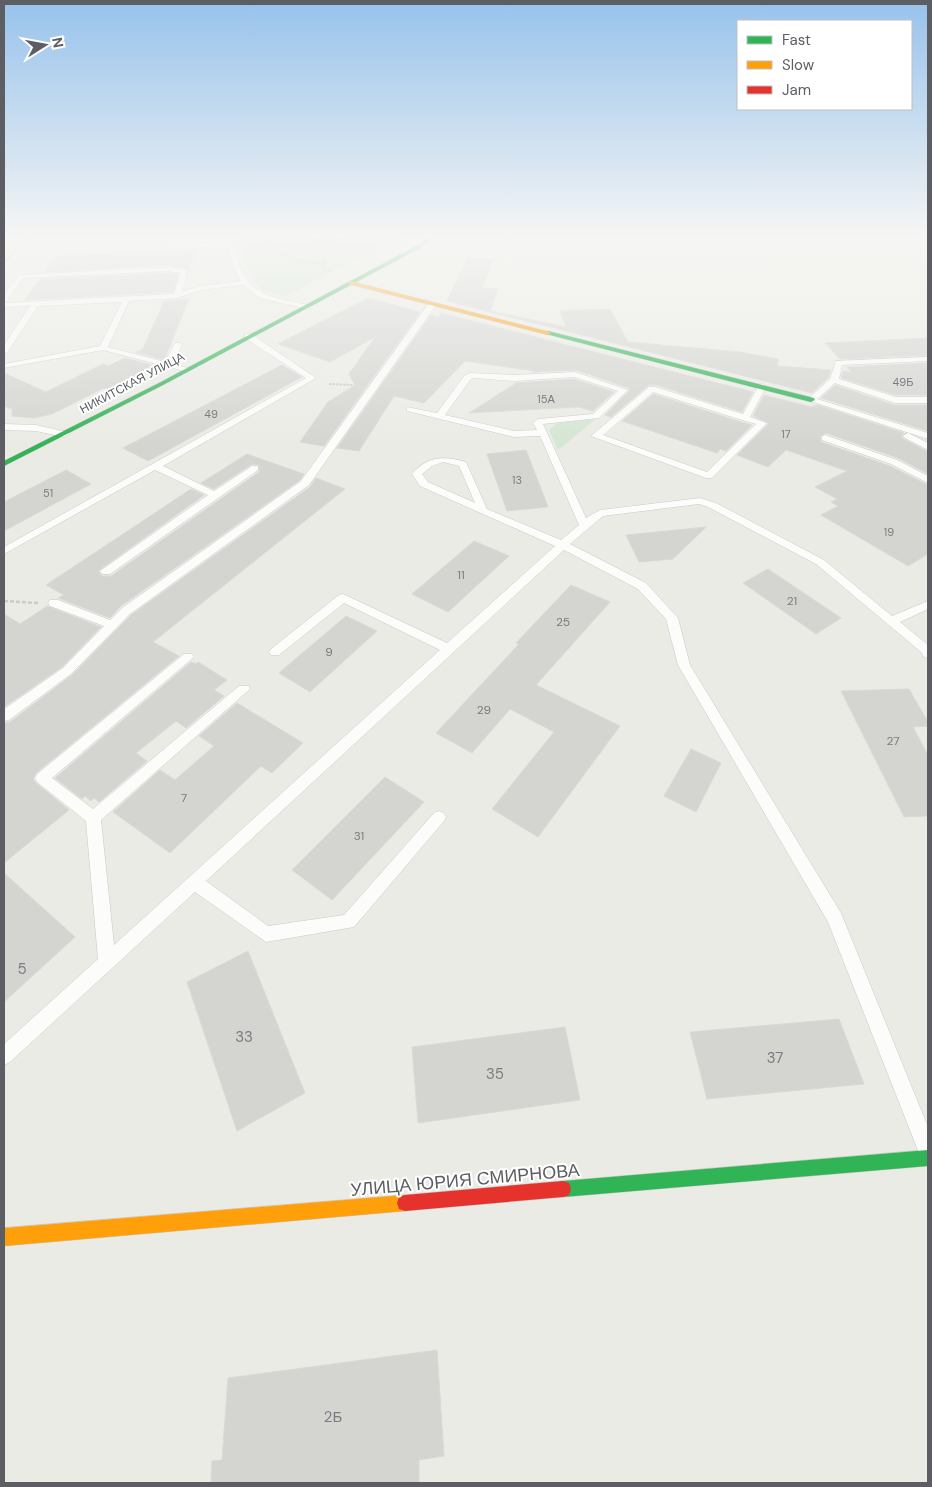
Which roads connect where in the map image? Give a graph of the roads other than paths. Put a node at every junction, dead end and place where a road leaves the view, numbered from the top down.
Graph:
1 (33, 307) edge
2 (123, 307) edge
3 (305, 307) edge
4 (430, 307) edge
5 (445, 307) edge
6 (248, 336) junction
7 (178, 345) dead end
8 (103, 348) junction
9 (4, 350) edge
10 (928, 359) edge
11 (168, 364) junction
12 (4, 366) edge
13 (185, 370) junction
14 (834, 380) junction
15 (762, 388) junction
16 (811, 400) junction
17 (928, 400) edge
18 (410, 409) dead end
19 (439, 416) junction
20 (745, 418) junction
21 (883, 422) junction
22 (4, 427) edge
23 (542, 433) junction
24 (64, 434) junction
25 (928, 436) edge
26 (825, 438) dead end
27 (928, 447) edge
28 (4, 464) edge
29 (157, 467) junction
30 (256, 468) dead end
31 (928, 480) edge
32 (215, 495) junction
33 (483, 511) junction
34 (584, 525) junction
35 (563, 545) junction
36 (4, 551) edge
37 (106, 571) dead end
38 (54, 603) road end
39 (928, 605) edge
40 (891, 621) junction
41 (112, 626) junction
42 (449, 649) junction
43 (275, 652) dead end
44 (928, 654) edge
45 (188, 657) dead end
46 (244, 689) dead end
47 (4, 716) edge
48 (439, 817) dead end
49 (93, 818) junction
50 (194, 882) junction
51 (107, 962) junction
52 (4, 1056) edge
53 (928, 1151) edge
54 (928, 1158) edge
55 (4, 1237) edge

1 - 9 lane
2 - 8 lane
3 - 6 street, НИКИТСКАЯ УЛИЦА
4 - 41 lane
5 - 15 street
6 - 13 street, НИКИТСКАЯ УЛИЦА
6 - 29 lane
7 - 11 lane
8 - 11 lane
8 - 12 lane
10 - 14 lane
11 - 13 lane
13 - 24 street, НИКИТСКАЯ УЛИЦА
14 - 16 lane
14 - 17 lane
15 - 16 street
15 - 20 lane
16 - 21 lane
18 - 19 lane
19 - 23 lane
19 - 23 lane
20 - 20 lane
21 - 25 lane
21 - 27 lane
22 - 24 lane
23 - 34 lane
24 - 28 street, НИКИТСКАЯ УЛИЦА
26 - 31 lane
29 - 32 lane
29 - 36 lane
30 - 32 lane
32 - 37 lane
33 - 33 lane
33 - 35 lane
34 - 35 lane
34 - 40 lane
35 - 42 lane
35 - 53 lane
38 - 41 lane
39 - 40 lane
40 - 44 lane
41 - 47 lane
42 - 43 lane
42 - 50 lane
45 - 49 lane
46 - 49 lane
48 - 50 lane
49 - 51 lane
50 - 51 lane
51 - 52 lane
54 - 55 street, УЛИЦА ЮРИЯ СМИРНОВА

